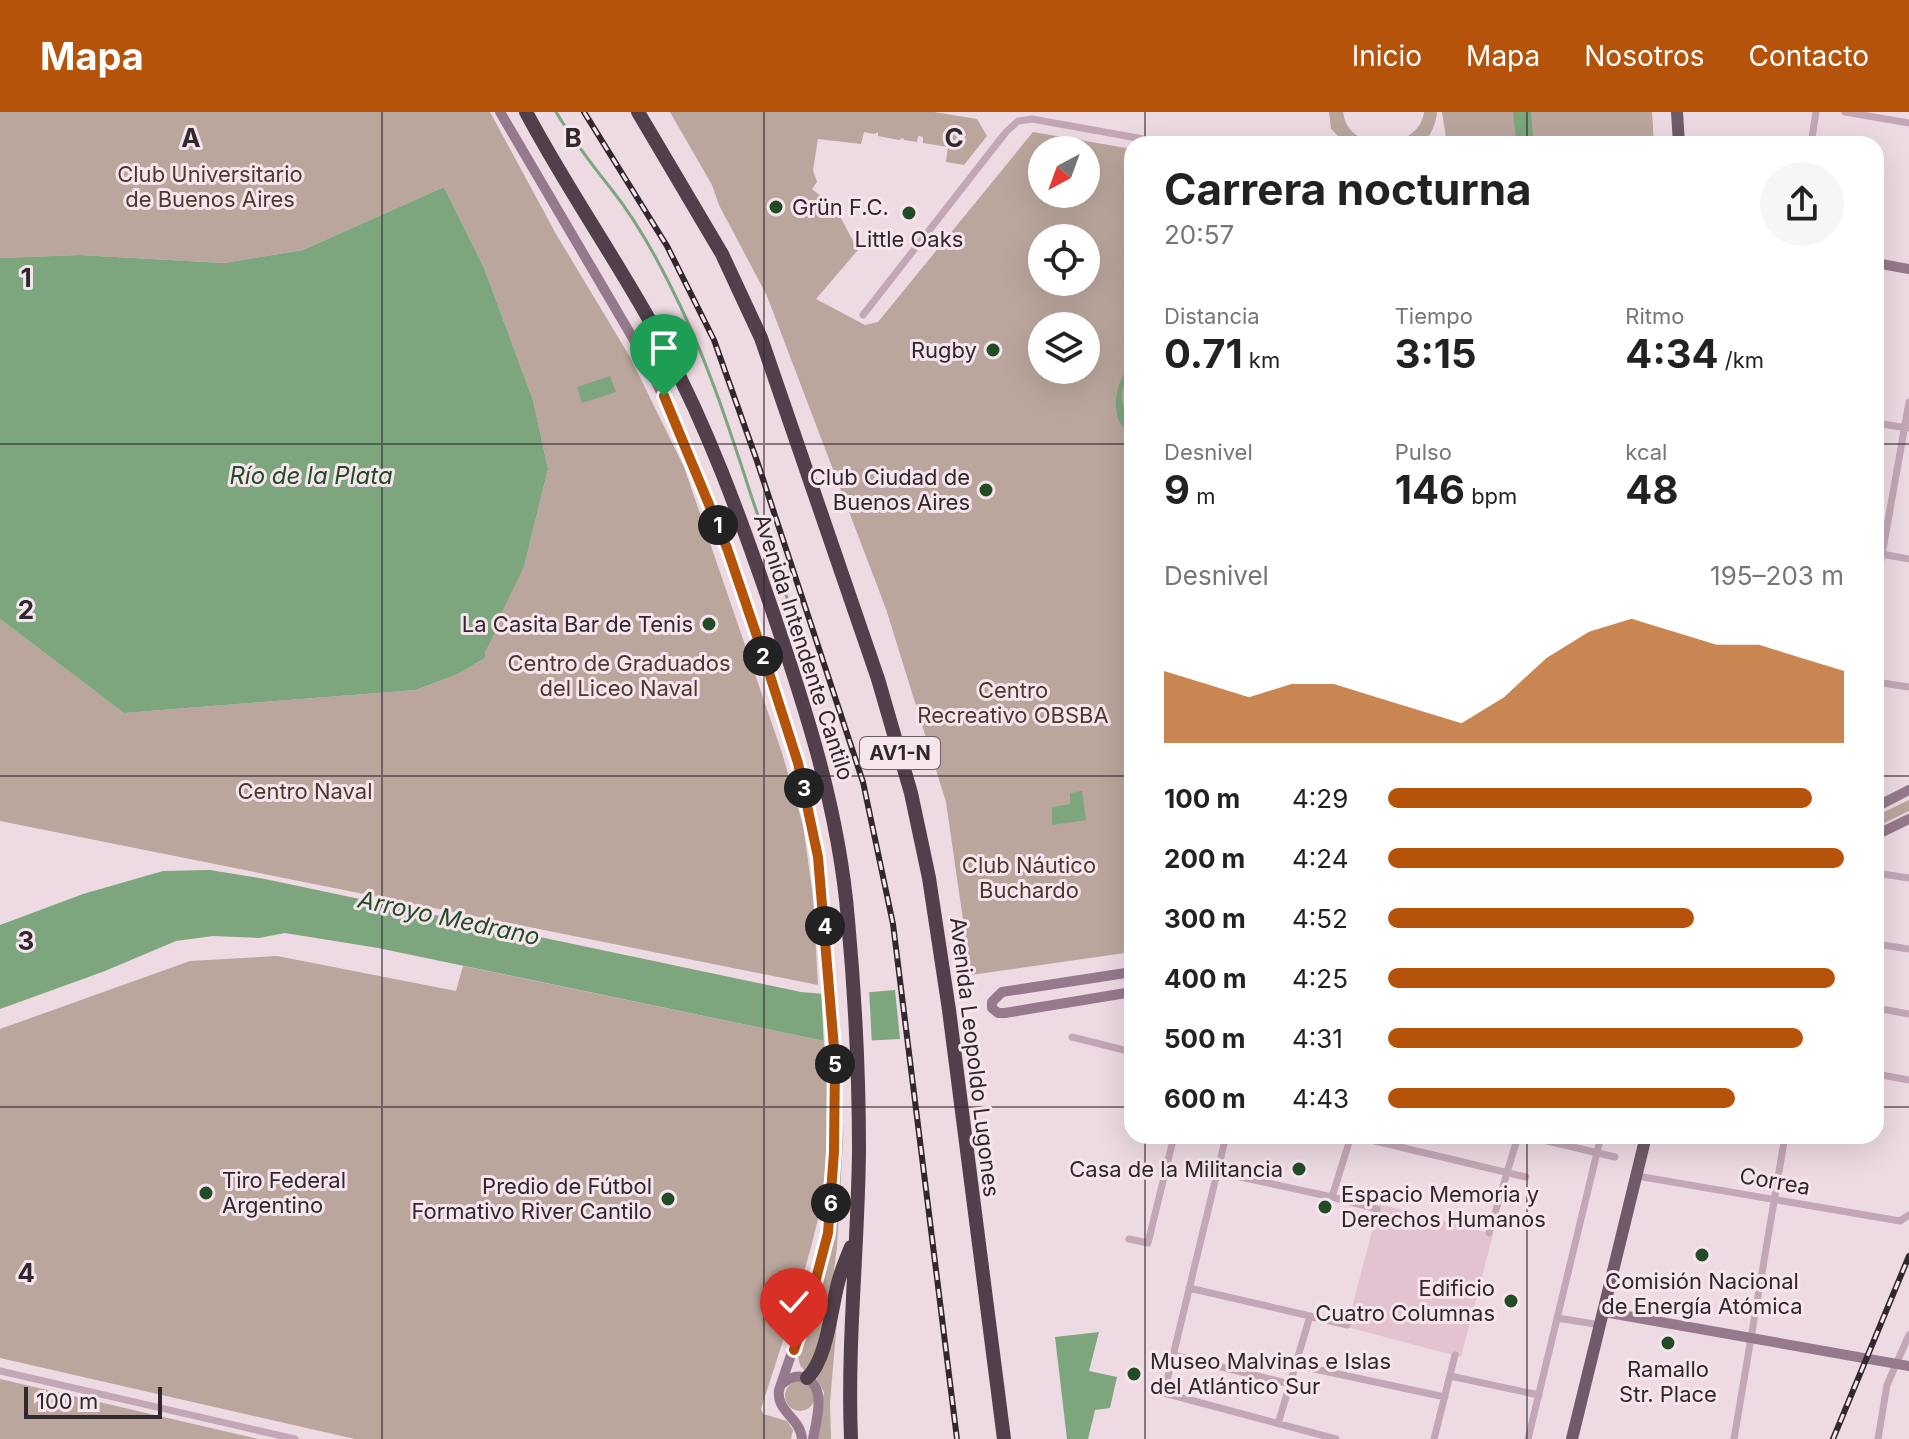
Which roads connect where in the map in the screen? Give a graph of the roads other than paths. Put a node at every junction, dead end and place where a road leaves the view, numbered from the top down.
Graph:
1 (500, 112) edge
2 (526, 112) edge
3 (638, 112) edge
4 (1677, 112) edge
5 (1816, 112) edge
6 (1845, 112) edge
7 (1909, 123) edge
8 (1127, 136) edge
9 (1678, 136) edge
10 (1812, 136) edge
11 (1884, 264) edge
12 (1909, 269) edge
13 (863, 315) dead end
14 (1909, 402) edge
15 (1884, 424) edge
16 (1907, 428) edge
17 (1884, 531) edge
18 (1884, 554) edge
19 (1909, 559) edge
20 (1884, 683) edge
21 (1909, 687) edge
22 (1909, 790) edge
23 (1884, 800) edge
24 (1888, 801) junction
25 (1884, 803) edge
26 (1909, 819) edge
27 (1884, 831) edge
28 (1884, 874) edge
29 (1909, 878) edge
30 (1884, 945) edge
31 (1909, 949) edge
32 (1124, 973) edge
33 (1124, 993) edge
34 (1884, 1009) edge
35 (1909, 1014) edge
36 (1072, 1037) dead end
37 (1124, 1050) edge
38 (1884, 1075) edge
39 (1909, 1080) edge
40 (1172, 1144) edge
41 (1224, 1144) edge
42 (1349, 1144) edge
43 (1386, 1144) edge
44 (1516, 1144) edge
45 (1559, 1144) edge
46 (1599, 1144) edge
47 (1644, 1144) edge
48 (1784, 1144) edge
49 (1597, 1153) junction
50 (1615, 1157) dead end
51 (1217, 1172) junction
52 (1507, 1173) junction
53 (1637, 1176) junction
54 (1526, 1177) dead end
55 (1332, 1197) junction
56 (1774, 1199) junction
57 (1377, 1209) dead end
58 (1908, 1216) edge
59 (856, 1232) junction
60 (1489, 1233) dead end
61 (1129, 1239) dead end
62 (1189, 1288) junction
63 (1310, 1316) junction
64 (1557, 1318) junction
65 (1602, 1318) junction
66 (1347, 1325) dead end
67 (1909, 1335) edge
68 (1752, 1338) junction
69 (794, 1350) junction
70 (1173, 1355) junction
71 (1455, 1355) dead end
72 (1895, 1364) junction
73 (1296, 1365) junction
74 (1909, 1366) edge
75 (0, 1371) edge
76 (1450, 1376) junction
77 (804, 1377) junction
78 (782, 1384) junction
79 (1290, 1384) junction
80 (1539, 1395) junction
81 (1445, 1397) junction
82 (816, 1406) junction
83 (792, 1416) junction
84 (1278, 1424) junction
85 (295, 1439) edge
86 (802, 1439) edge
87 (813, 1439) edge
88 (851, 1439) edge
89 (1004, 1439) edge
90 (1336, 1439) edge
91 (1434, 1439) edge
92 (1528, 1439) edge
93 (1572, 1439) edge
94 (1734, 1439) edge
95 (1878, 1439) edge

1 - 69 street, Avenida Intendente Cantilo
2 - 59 highway, Avenida Intendente Cantilo
3 - 89 highway, Avenida Leopoldo Lugones / AV1-N
4 - 9 main road
5 - 10 street
6 - 7 street
8 - 13 street
11 - 12 street
14 - 16 street
15 - 16 street
16 - 17 street
18 - 19 street
20 - 21 street
22 - 24 street
23 - 24 street
24 - 25 street
26 - 27 street
28 - 29 street
30 - 31 street
32 - 33 street
34 - 35 street
36 - 37 street
38 - 39 street
40 - 61 street
41 - 51 street
42 - 55 street
43 - 52 street
44 - 52 street
45 - 49 street
46 - 49 street
47 - 53 main road
48 - 56 street
49 - 50 street
49 - 64 street
51 - 55 street
51 - 62 street
52 - 54 street
52 - 60 street
53 - 56 street, Correa
53 - 65 main road
55 - 57 street
56 - 58 street, Correa
56 - 68 street
59 - 77 highway
59 - 88 highway, Avenida Intendente Cantilo
62 - 63 street
62 - 70 street
63 - 66 street
63 - 73 street
64 - 65 street
64 - 80 street
65 - 68 street
65 - 93 main road
67 - 72 street
68 - 72 street
68 - 94 street
69 - 77 street
69 - 78 street, Avenida Intendente Cantilo
70 - 79 street
70 - 84 street
71 - 76 street
72 - 74 street
72 - 95 street
73 - 79 street
73 - 81 street
75 - 85 street
76 - 80 street
76 - 81 street
77 - 78 street
77 - 82 street
78 - 83 street
79 - 84 street
80 - 92 street
81 - 91 street
82 - 83 street
82 - 87 street
83 - 86 street
84 - 90 street

